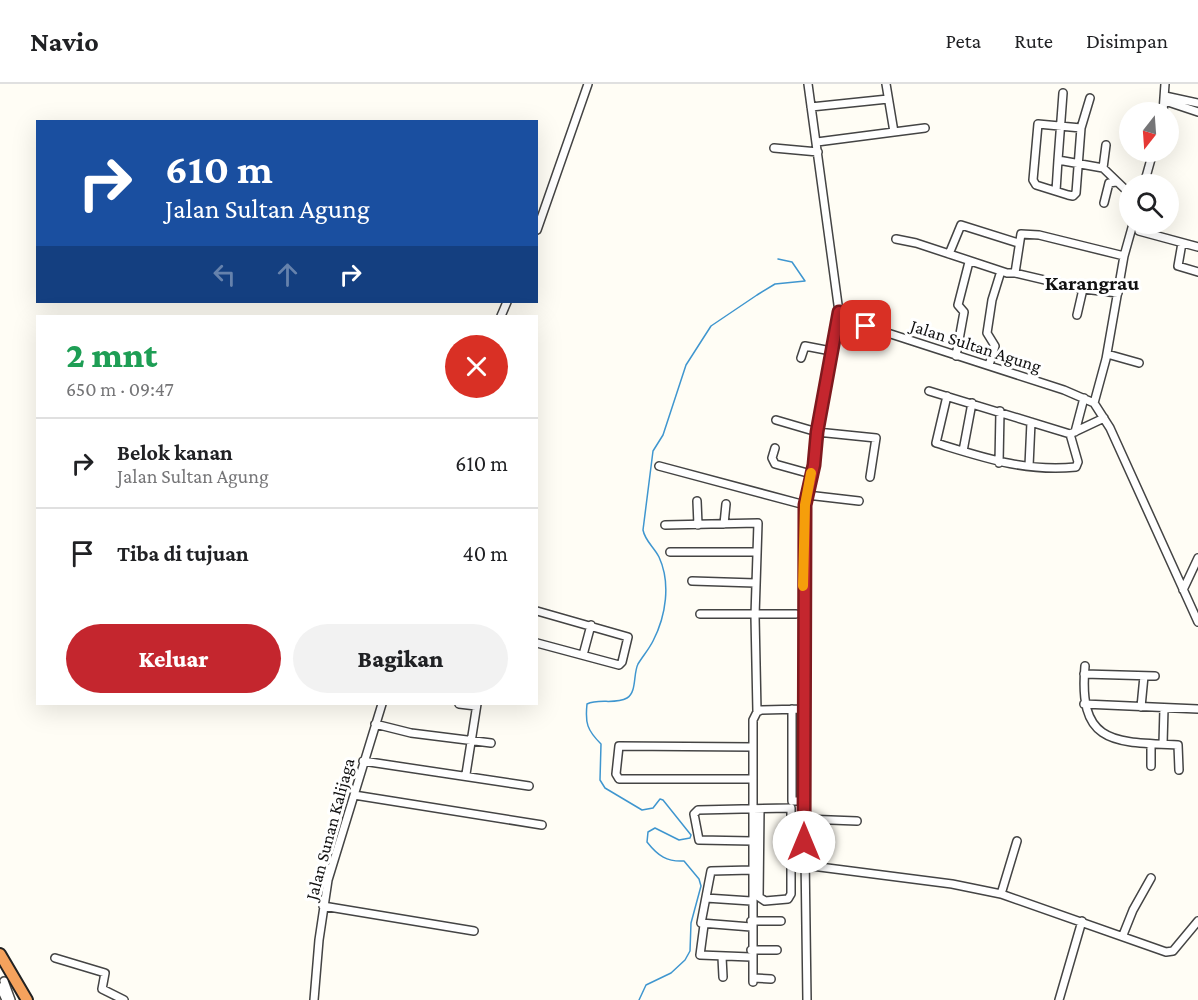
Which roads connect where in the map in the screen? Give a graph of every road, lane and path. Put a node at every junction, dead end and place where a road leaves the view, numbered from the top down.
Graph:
1 (588, 84) edge
2 (808, 84) edge
3 (886, 84) edge
4 (1165, 84) edge
5 (1063, 93) dead end
6 (1090, 98) dead end
7 (1165, 98) junction
8 (888, 99) junction
9 (1164, 102) edge
10 (1198, 103) edge
11 (811, 107) junction
12 (1198, 112) edge
13 (1060, 126) junction
14 (925, 128) dead end
15 (1081, 128) junction
16 (894, 132) junction
17 (817, 142) junction
18 (1106, 145) dead end
19 (774, 148) dead end
20 (818, 152) junction
21 (1058, 160) junction
22 (1079, 164) junction
23 (1103, 168) junction
24 (1116, 182) junction
25 (1119, 185) edge
26 (1056, 191) junction
27 (1104, 203) dead end
28 (538, 227) edge
29 (1133, 234) edge
30 (1154, 234) edge
31 (896, 239) dead end
32 (1018, 243) junction
33 (1182, 243) junction
34 (1198, 247) edge
35 (949, 254) junction
36 (1124, 256) junction
37 (969, 262) junction
38 (1001, 271) junction
39 (1198, 272) edge
40 (1015, 273) junction
41 (1083, 289) junction
42 (1118, 294) junction
43 (839, 312) junction
44 (1077, 315) dead end
45 (831, 351) junction
46 (1107, 354) junction
47 (956, 356) junction
48 (801, 358) dead end
49 (1139, 363) dead end
50 (990, 365) junction
51 (929, 392) dead end
52 (947, 396) junction
53 (1084, 398) junction
54 (972, 403) junction
55 (1094, 403) junction
56 (1000, 411) junction
57 (1104, 418) junction
58 (776, 420) dead end
59 (1031, 422) junction
60 (817, 432) junction
61 (1072, 433) junction
62 (775, 448) dead end
63 (963, 451) junction
64 (999, 463) junction
65 (659, 466) dead end
66 (1029, 466) junction
67 (811, 474) junction
68 (870, 477) dead end
69 (807, 495) junction
70 (697, 501) dead end
71 (859, 501) dead end
72 (726, 504) dead end
73 (805, 505) junction
74 (724, 524) junction
75 (665, 525) dead end
76 (698, 525) junction
77 (670, 552) dead end
78 (756, 552) junction
79 (1198, 558) edge
80 (692, 581) dead end
81 (755, 583) junction
82 (1183, 590) junction
83 (538, 611) edge
84 (700, 614) dead end
85 (796, 614) dead end
86 (755, 615) junction
87 (1198, 622) edge
88 (591, 625) junction
89 (538, 643) edge
90 (583, 656) junction
91 (1144, 676) junction
92 (1155, 676) dead end
93 (1084, 704) junction
94 (382, 705) edge
95 (476, 705) edge
96 (1142, 706) junction
97 (1164, 708) junction
98 (792, 709) junction
99 (802, 709) junction
100 (1198, 709) edge
101 (757, 712) junction
102 (375, 724) junction
103 (470, 741) junction
104 (491, 743) dead end
105 (1151, 744) junction
106 (1164, 744) junction
107 (753, 747) junction
108 (363, 761) junction
109 (1151, 765) dead end
110 (1179, 770) dead end
111 (466, 774) junction
112 (753, 778) junction
113 (529, 786) dead end
114 (354, 795) junction
115 (804, 801) junction
116 (756, 809) junction
117 (804, 819) junction
118 (857, 821) dead end
119 (542, 825) dead end
120 (752, 841) junction
121 (1017, 841) dead end
122 (804, 865) junction
123 (752, 870) junction
124 (1151, 878) dead end
125 (1001, 894) junction
126 (706, 898) junction
127 (751, 901) junction
128 (323, 906) junction
129 (781, 921) dead end
130 (1082, 921) junction
131 (1198, 921) edge
132 (751, 924) junction
133 (704, 925) junction
134 (474, 931) dead end
135 (1123, 935) junction
136 (777, 950) dead end
137 (751, 953) junction
138 (0, 954) edge
139 (722, 957) junction
140 (55, 958) dead end
141 (723, 977) dead end
142 (771, 979) dead end
143 (4, 982) edge
144 (6, 1000) edge
145 (11, 1000) edge
146 (27, 1000) edge
147 (123, 1000) edge
148 (314, 1000) edge
149 (807, 1000) edge
150 (1059, 1000) edge

1 - 28 street
2 - 11 street
3 - 8 street
4 - 7 street
5 - 13 street
6 - 15 street
7 - 9 street
7 - 10 street
7 - 12 street
8 - 11 street
8 - 16 street
11 - 17 street
13 - 15 street
13 - 21 street
13 - 26 street
14 - 16 street
15 - 22 street
16 - 17 street
17 - 20 street
18 - 23 street
19 - 20 street
20 - 43 street
21 - 22 street
21 - 26 street
22 - 23 street
22 - 26 street
23 - 24 street
24 - 25 street
24 - 27 street
29 - 36 street
30 - 33 street
31 - 35 street
32 - 35 street
32 - 36 street
32 - 40 street
33 - 34 street
33 - 39 street
35 - 37 street
36 - 42 street
37 - 38 street
37 - 47 street
38 - 40 street
38 - 50 street
40 - 41 street
41 - 42 street
41 - 44 street
42 - 46 street
43 - 45 street
43 - 47 street, Jalan Sultan Agung
45 - 48 street
45 - 60 street
46 - 49 street
46 - 55 street
47 - 50 street, Jalan Sultan Agung
50 - 53 street, Jalan Sultan Agung
51 - 52 street
52 - 54 street
52 - 63 street
53 - 55 street, Jalan Sultan Agung
53 - 61 street
54 - 56 street
54 - 63 street
55 - 57 street, Jalan Sultan Agung
56 - 59 street
56 - 64 street
57 - 61 street
57 - 82 street, Jalan Sultan Agung
58 - 60 street
59 - 61 street
59 - 66 street
60 - 67 street
60 - 68 street
61 - 66 street
62 - 67 street
63 - 64 street
64 - 66 street
65 - 73 street
67 - 69 street
69 - 71 street
69 - 73 street
70 - 76 street
72 - 74 street
73 - 99 street
74 - 76 street
74 - 78 street
75 - 76 street
77 - 78 street
78 - 81 street
79 - 82 street
80 - 81 street
81 - 86 street
82 - 87 street, Jalan Sultan Agung
83 - 88 street
84 - 86 street
85 - 86 street
86 - 101 street
88 - 90 street
88 - 90 street
89 - 90 street
91 - 92 street
91 - 93 street
91 - 96 street
93 - 96 street
93 - 105 street
94 - 102 street, Jalan Sunan Kalijaga
95 - 103 street
96 - 97 street
97 - 100 street
97 - 106 street
98 - 99 street
98 - 101 street
98 - 115 street
99 - 115 street
101 - 107 street
102 - 103 street
102 - 108 street, Jalan Sunan Kalijaga
103 - 104 street
103 - 111 street
105 - 106 street
105 - 109 street
106 - 110 street
107 - 112 street
107 - 112 street
108 - 111 street
108 - 114 street, Jalan Sunan Kalijaga
111 - 113 street
112 - 116 street
114 - 119 street
114 - 128 street, Jalan Sunan Kalijaga
115 - 117 street
116 - 116 street
116 - 120 street
116 - 120 street
117 - 118 street
117 - 122 street
120 - 123 street
121 - 125 street
122 - 125 street
122 - 149 street
123 - 126 street
123 - 127 street
124 - 135 street
125 - 130 street
126 - 127 street
126 - 133 street
127 - 132 street
128 - 134 street
128 - 148 street, Jalan Sunan Kalijaga
129 - 132 street
130 - 135 street
130 - 150 street
131 - 135 street
132 - 133 street
132 - 137 street
133 - 139 street
136 - 137 street
137 - 139 street
137 - 142 street
138 - 143 highway
139 - 141 street
140 - 147 street
143 - 144 street
143 - 145 street
143 - 146 highway

